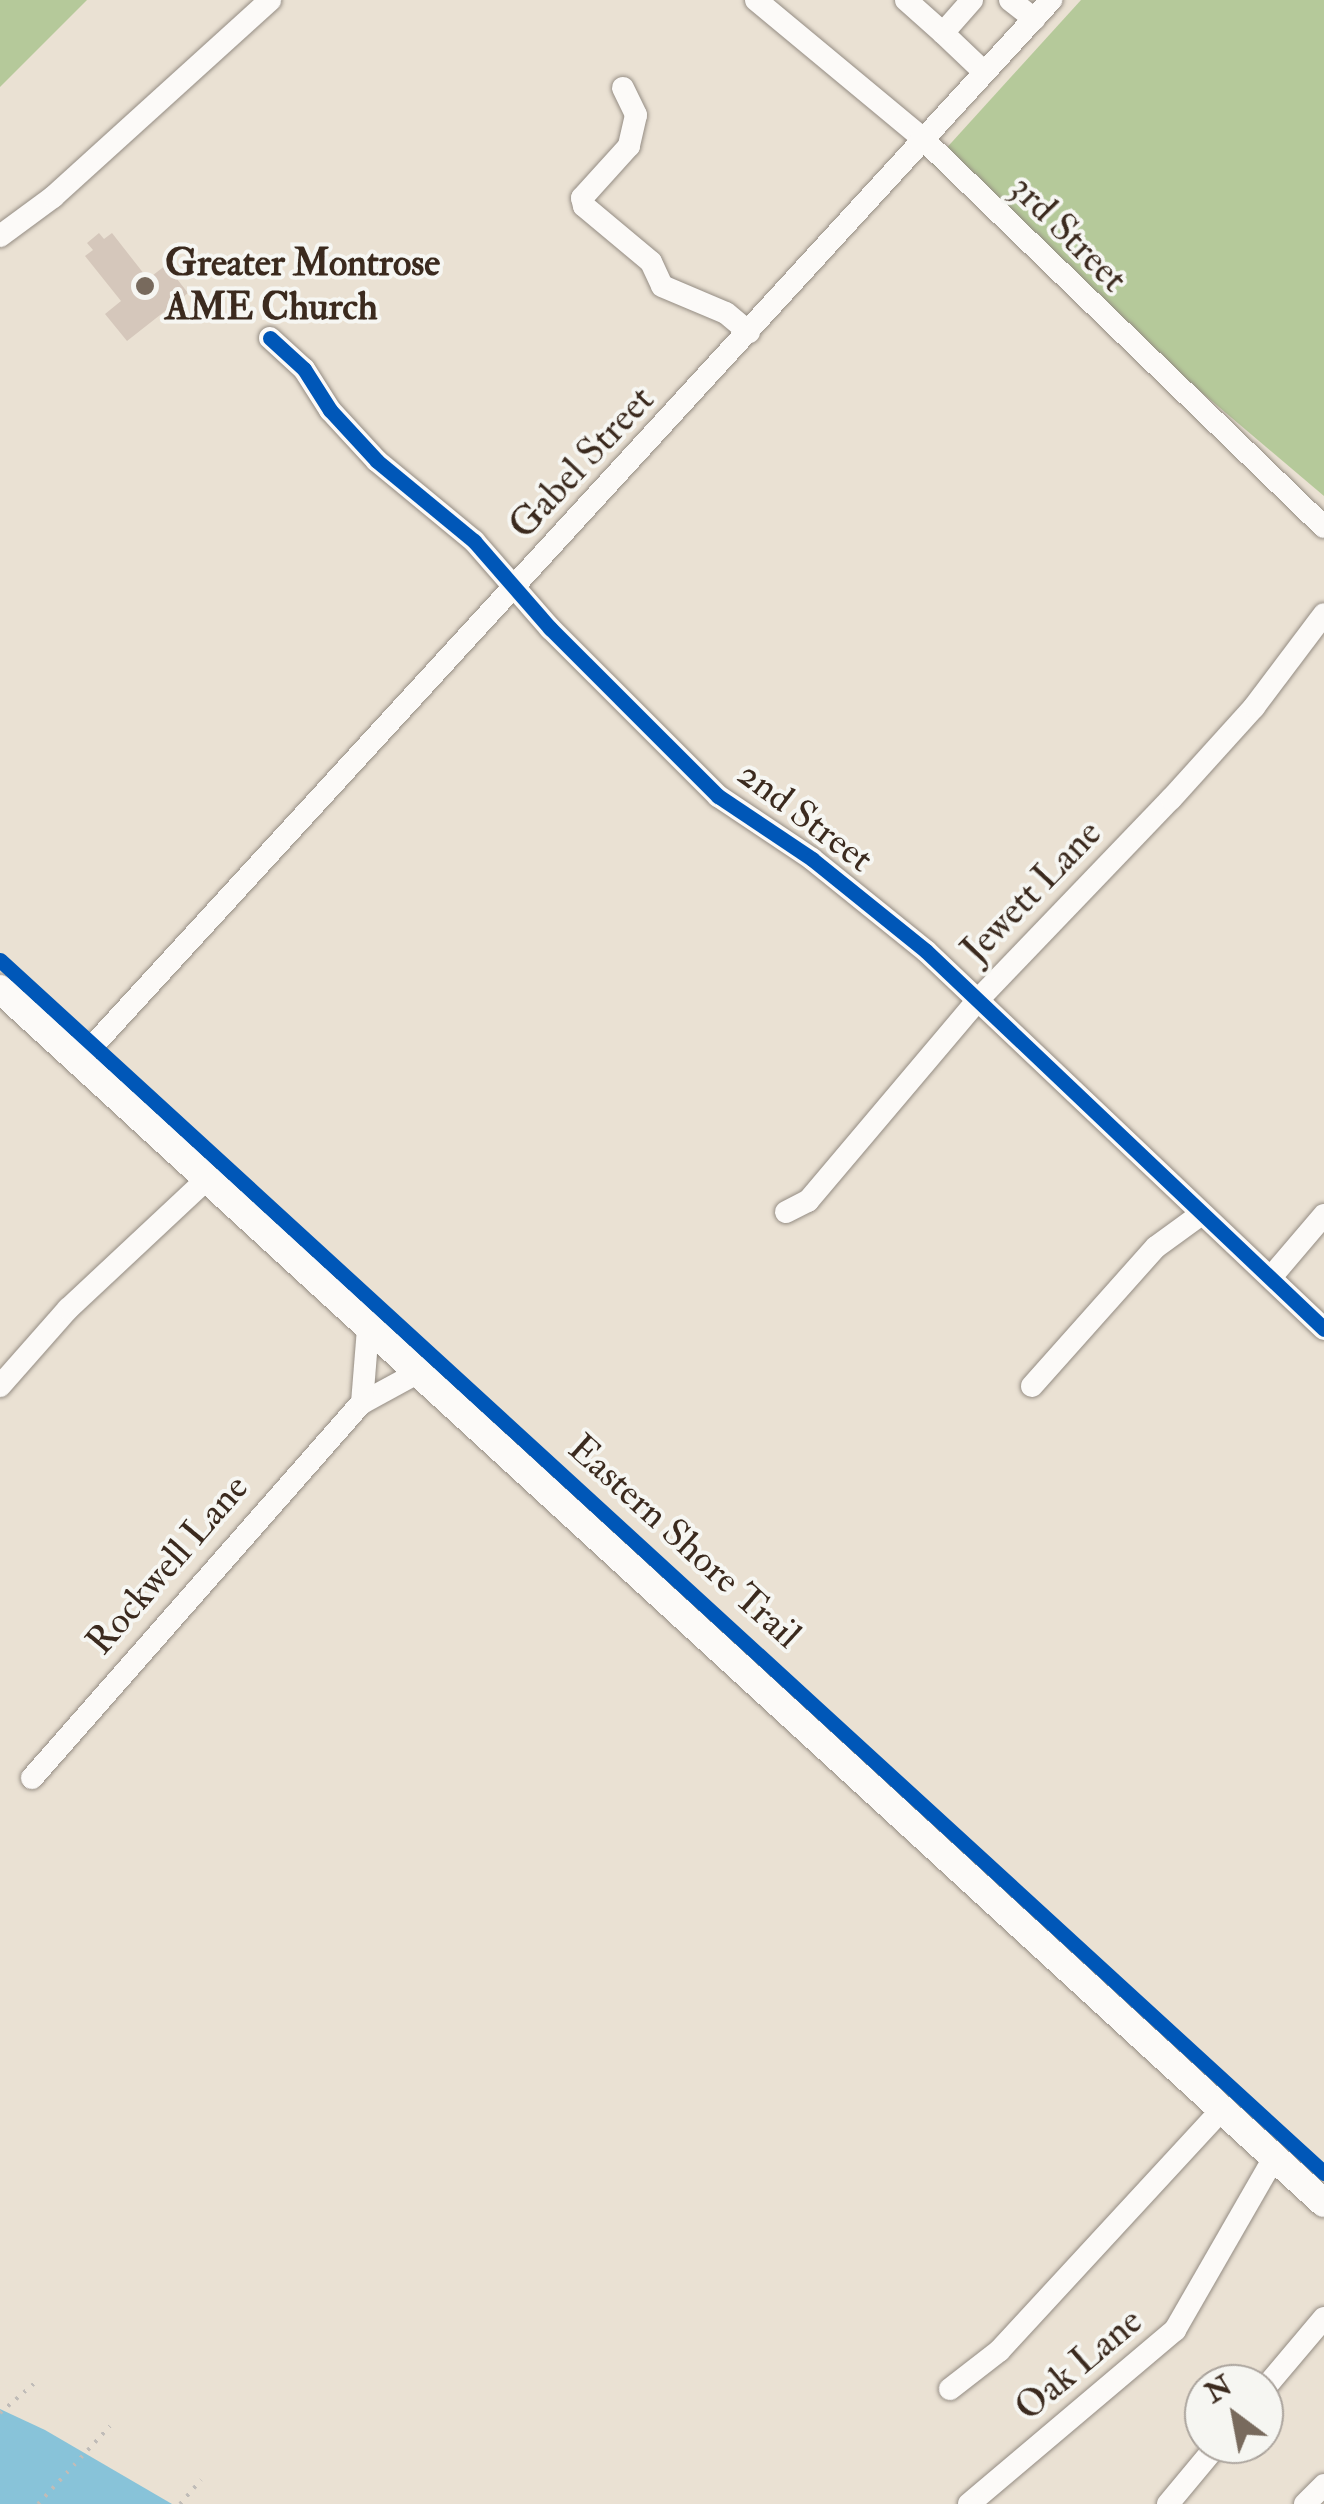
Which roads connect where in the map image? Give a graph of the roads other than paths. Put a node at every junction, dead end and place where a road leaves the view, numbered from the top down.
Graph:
1 (270, 0) edge
2 (756, 0) edge
3 (906, 0) edge
4 (972, 0) edge
5 (1010, 0) edge
6 (1051, 0) edge
7 (1034, 19) junction
8 (943, 33) junction
9 (984, 72) junction
10 (622, 88) dead end
11 (922, 138) junction
12 (0, 236) edge
13 (749, 332) junction
14 (270, 338) dead end
15 (1324, 527) edge
16 (513, 588) junction
17 (1324, 614) edge
18 (4, 999) edge
19 (976, 1002) junction
20 (80, 1060) junction
21 (205, 1181) junction
22 (786, 1212) dead end
23 (1200, 1215) junction
24 (1324, 1216) edge
25 (1272, 1276) junction
26 (368, 1328) junction
27 (1324, 1329) edge
28 (418, 1373) junction
29 (0, 1386) edge
30 (1032, 1386) dead end
31 (362, 1403) junction
32 (32, 1778) dead end
33 (1221, 2110) junction
34 (1274, 2158) junction
35 (1324, 2203) edge
36 (1324, 2318) edge
37 (1284, 2365) edge
38 (950, 2389) dead end
39 (1201, 2464) edge
40 (1324, 2485) edge
41 (969, 2504) edge
42 (1168, 2504) edge
43 (1305, 2504) edge

1 - 12 street
2 - 11 street, 3rd Street
3 - 8 street
4 - 8 street
5 - 7 street
6 - 7 street, Gabel Street
7 - 9 street, Gabel Street
8 - 9 street
9 - 11 street, Gabel Street
10 - 13 street
11 - 13 street, Gabel Street
11 - 15 street, 3rd Street
13 - 16 street, Gabel Street
14 - 16 street, 2nd Street
16 - 19 street, 2nd Street
16 - 20 street, Gabel Street
17 - 19 street, Jewett Lane
18 - 20 main road
19 - 22 street, Jewett Lane
19 - 23 street, 2nd Street
20 - 21 main road
21 - 26 main road
21 - 29 street
23 - 25 street, 2nd Street
23 - 30 street
24 - 25 street
25 - 27 street, 2nd Street
26 - 28 main road
26 - 31 street
28 - 31 street, Rockwell Lane
28 - 33 main road
31 - 32 street, Rockwell Lane
33 - 34 main road
33 - 38 street
34 - 35 main road
34 - 41 street, Oak Lane
36 - 37 street
39 - 42 street
40 - 43 street

